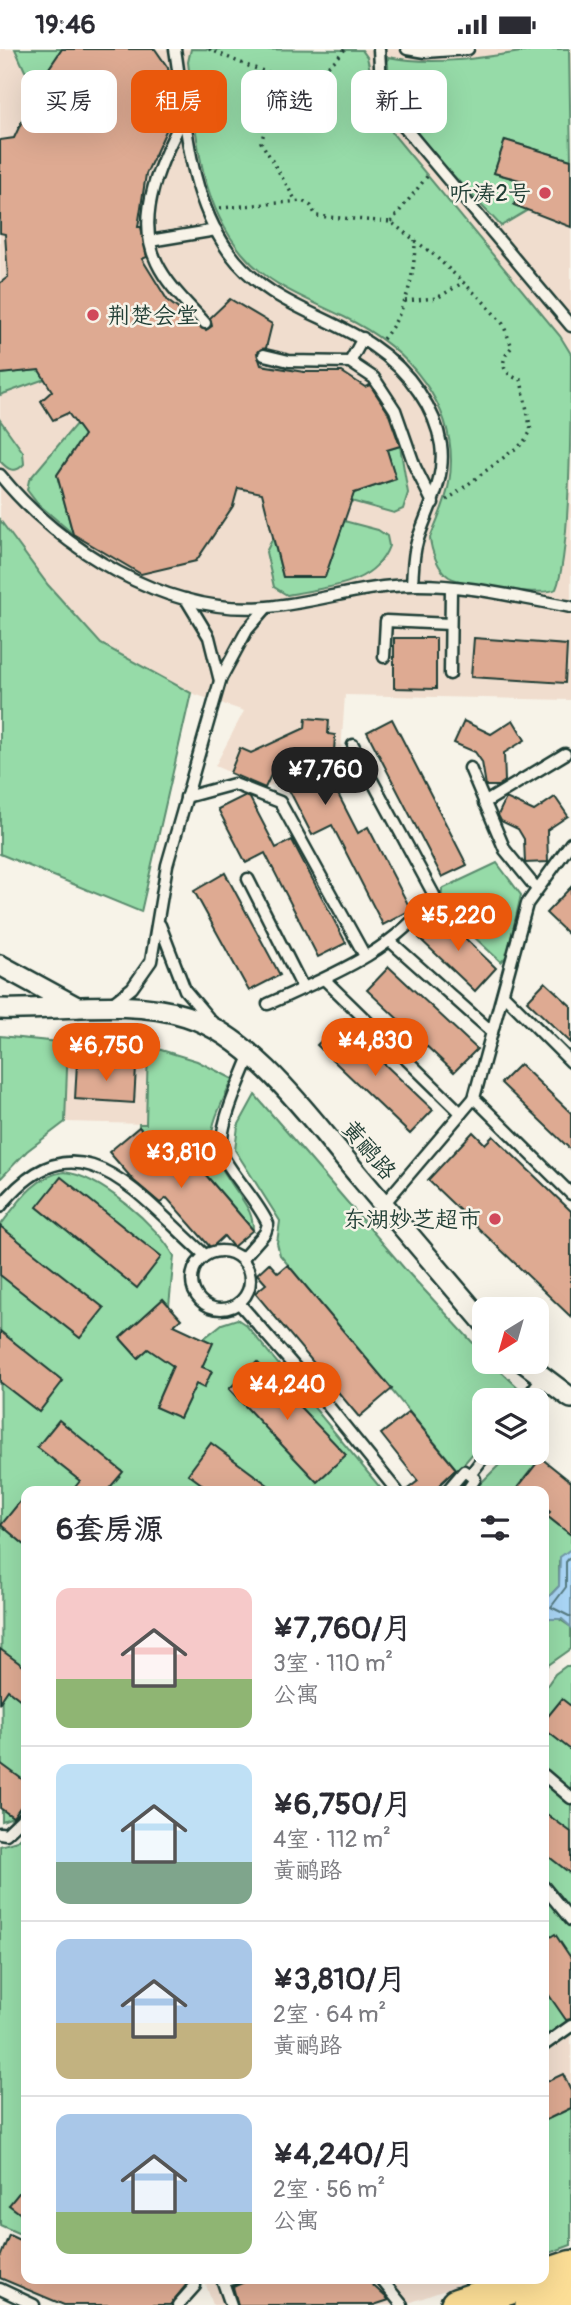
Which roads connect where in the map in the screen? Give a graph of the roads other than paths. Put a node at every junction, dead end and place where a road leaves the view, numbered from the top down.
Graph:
1 (175, 49) edge
2 (379, 49) edge
3 (407, 49) edge
4 (468, 49) edge
5 (440, 50) edge
6 (179, 70) edge
7 (176, 133) edge
8 (187, 133) edge
9 (216, 230) junction
10 (150, 241) junction
11 (205, 323) dead end
12 (571, 326) edge
13 (363, 338) junction
14 (264, 355) dead end
15 (351, 362) junction
16 (0, 475) edge
17 (433, 503) junction
18 (412, 585) junction
19 (451, 588) junction
20 (186, 599) junction
21 (571, 607) edge
22 (265, 608) junction
23 (450, 624) junction
24 (384, 657) dead end
25 (450, 674) dead end
26 (220, 681) junction
27 (354, 745) dead end
28 (565, 754) dead end
29 (470, 768) dead end
30 (186, 797) junction
31 (484, 803) junction
32 (570, 845) edge
33 (248, 879) dead end
34 (536, 888) junction
35 (159, 924) junction
36 (390, 941) junction
37 (365, 956) junction
38 (0, 965) edge
39 (324, 979) junction
40 (303, 988) junction
41 (503, 994) junction
42 (268, 1004) dead end
43 (108, 1006) junction
44 (78, 1007) junction
45 (0, 1009) edge
46 (492, 1032) junction
47 (223, 1034) junction
48 (250, 1056) junction
49 (571, 1062) edge
50 (474, 1098) junction
51 (461, 1113) junction
52 (571, 1194) edge
53 (383, 1205) junction
54 (0, 1207) edge
55 (205, 1255) junction
56 (242, 1259) junction
57 (239, 1303) junction
58 (472, 1309) edge
59 (537, 1374) edge
60 (542, 1378) junction
61 (535, 1388) edge
62 (571, 1398) edge
63 (477, 1465) edge
64 (470, 1475) junction
65 (393, 1486) edge
66 (451, 1486) edge
67 (470, 1486) edge
68 (549, 1779) edge
69 (571, 1798) edge
70 (21, 1820) edge
71 (0, 1833) edge
72 (549, 1893) edge
73 (571, 1920) edge
74 (571, 2026) edge
75 (549, 2041) edge
76 (571, 2267) edge
77 (549, 2274) edge
78 (224, 2284) edge
79 (385, 2284) edge
80 (522, 2284) edge
81 (195, 2286) dead end
82 (0, 2289) edge
83 (571, 2293) edge
84 (34, 2305) edge
85 (178, 2305) edge
86 (231, 2305) edge
87 (402, 2305) edge
88 (457, 2305) edge
89 (532, 2305) edge

1 - 6 lane
2 - 12 lane
3 - 5 lane
4 - 5 lane
7 - 10 lane
8 - 9 lane
9 - 10 lane
9 - 13 lane
10 - 11 lane
13 - 15 lane
13 - 17 lane
14 - 15 lane
15 - 17 lane
16 - 20 lane
17 - 18 lane
18 - 19 lane
18 - 22 lane
19 - 21 lane
19 - 23 lane
20 - 22 lane
20 - 26 lane
22 - 26 lane
23 - 24 lane
23 - 25 lane
26 - 30 lane
27 - 36 lane
28 - 31 lane
29 - 31 lane
30 - 35 lane
30 - 37 lane
31 - 34 lane
32 - 34 lane
33 - 40 lane
34 - 41 lane
35 - 43 lane
35 - 47 lane
36 - 37 lane
36 - 46 lane
37 - 39 lane
38 - 44 street
39 - 40 lane
39 - 51 lane
40 - 42 lane
41 - 46 lane
41 - 49 lane
43 - 44 street, 黄鹂路
43 - 47 street, 黄鹂路
44 - 45 street, 黄鹂路
46 - 50 lane
47 - 48 street, 黄鹂路
48 - 53 street, 黄鹂路
48 - 56 lane
50 - 51 lane
50 - 52 lane
51 - 53 lane
53 - 58 street, 黄鹂路
54 - 55 lane
55 - 56 lane
55 - 57 lane
56 - 57 lane
57 - 65 lane
59 - 60 street
60 - 61 lane
60 - 62 street
63 - 64 lane
64 - 66 lane
64 - 67 lane
68 - 69 lane
70 - 71 lane
72 - 73 lane
74 - 75 lane
76 - 77 main road
78 - 86 lane
79 - 87 lane
80 - 88 main road
81 - 85 lane
82 - 84 lane
83 - 89 highway

